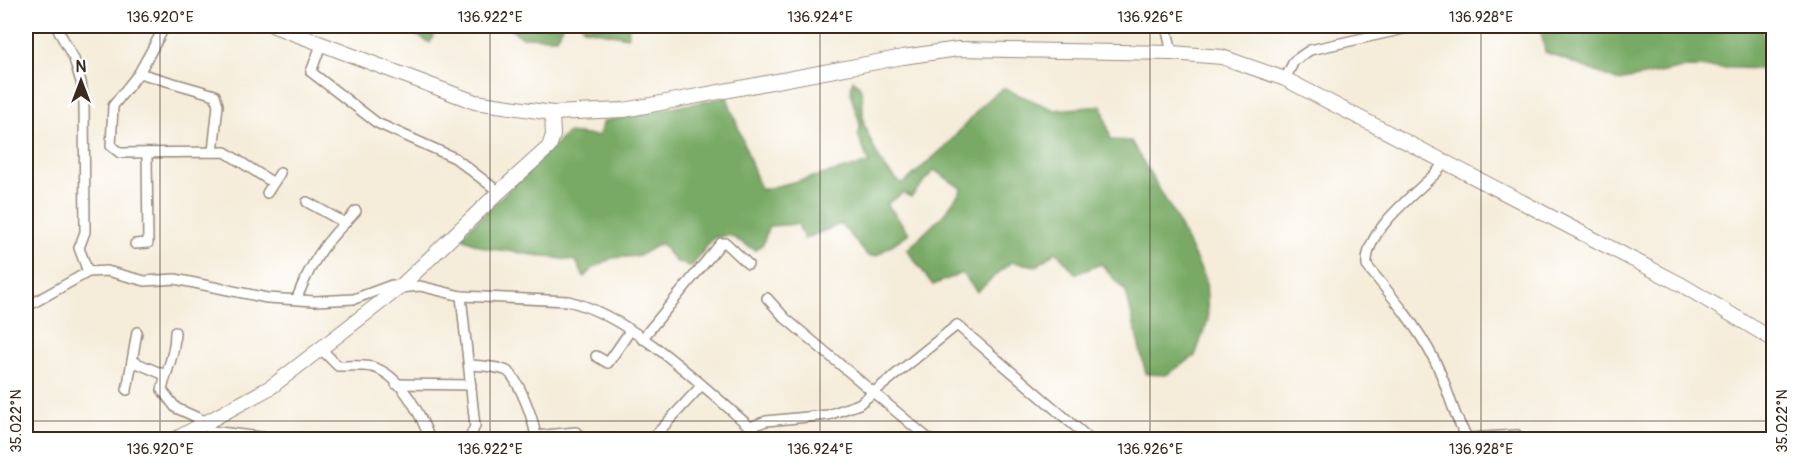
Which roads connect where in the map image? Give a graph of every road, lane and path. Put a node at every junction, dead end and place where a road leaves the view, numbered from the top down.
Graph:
1 (57, 26) edge
2 (165, 26) edge
3 (274, 26) edge
4 (1166, 26) edge
5 (1417, 26) edge
6 (321, 45) junction
7 (1172, 52) junction
8 (140, 73) junction
9 (1285, 79) junction
10 (552, 112) junction
11 (213, 152) junction
12 (147, 153) junction
13 (1443, 163) junction
14 (280, 173) dead end
15 (272, 182) junction
16 (498, 192) junction
17 (267, 193) dead end
18 (307, 202) dead end
19 (356, 211) dead end
20 (345, 223) junction
21 (135, 244) dead end
22 (748, 264) dead end
23 (88, 272) junction
24 (399, 288) junction
25 (461, 296) junction
26 (297, 298) junction
27 (767, 298) dead end
28 (26, 307) edge
29 (630, 331) junction
30 (137, 332) dead end
31 (175, 332) dead end
32 (642, 339) junction
33 (1773, 340) edge
34 (322, 350) junction
35 (596, 356) dead end
36 (132, 361) junction
37 (470, 364) junction
38 (165, 375) junction
39 (396, 384) junction
40 (471, 385) junction
41 (701, 386) junction
42 (127, 390) dead end
43 (874, 392) junction
44 (750, 427) junction
45 (209, 431) edge
46 (535, 438) edge
47 (174, 440) edge
48 (286, 440) edge
49 (430, 440) edge
50 (469, 440) edge
51 (585, 440) edge
52 (651, 440) edge
53 (765, 440) edge
54 (930, 440) edge
55 (1091, 440) edge
56 (1518, 440) edge

1 - 23 street
2 - 8 street
3 - 6 street
4 - 7 street
5 - 9 street
6 - 10 street
6 - 16 street
7 - 9 street
7 - 10 street
8 - 11 street
8 - 12 street
9 - 13 street
10 - 16 street
11 - 12 street
11 - 15 street
12 - 21 street
13 - 33 street
13 - 56 street
14 - 15 street
15 - 17 street
16 - 24 street
18 - 20 street
19 - 20 street
20 - 26 street
22 - 32 street
23 - 26 street
23 - 28 street
24 - 25 street
24 - 26 street
24 - 34 street
25 - 29 street
25 - 37 street
27 - 43 street
29 - 32 street
29 - 35 street
30 - 36 street
31 - 38 street
32 - 41 street
34 - 39 street
34 - 45 street
36 - 38 street
36 - 42 street
37 - 40 street
37 - 46 street
38 - 45 street
39 - 40 street
39 - 49 street
40 - 50 street
41 - 44 street
41 - 52 street
43 - 44 street
43 - 54 street
43 - 55 street
44 - 53 street
45 - 47 street
45 - 48 street
46 - 51 street

